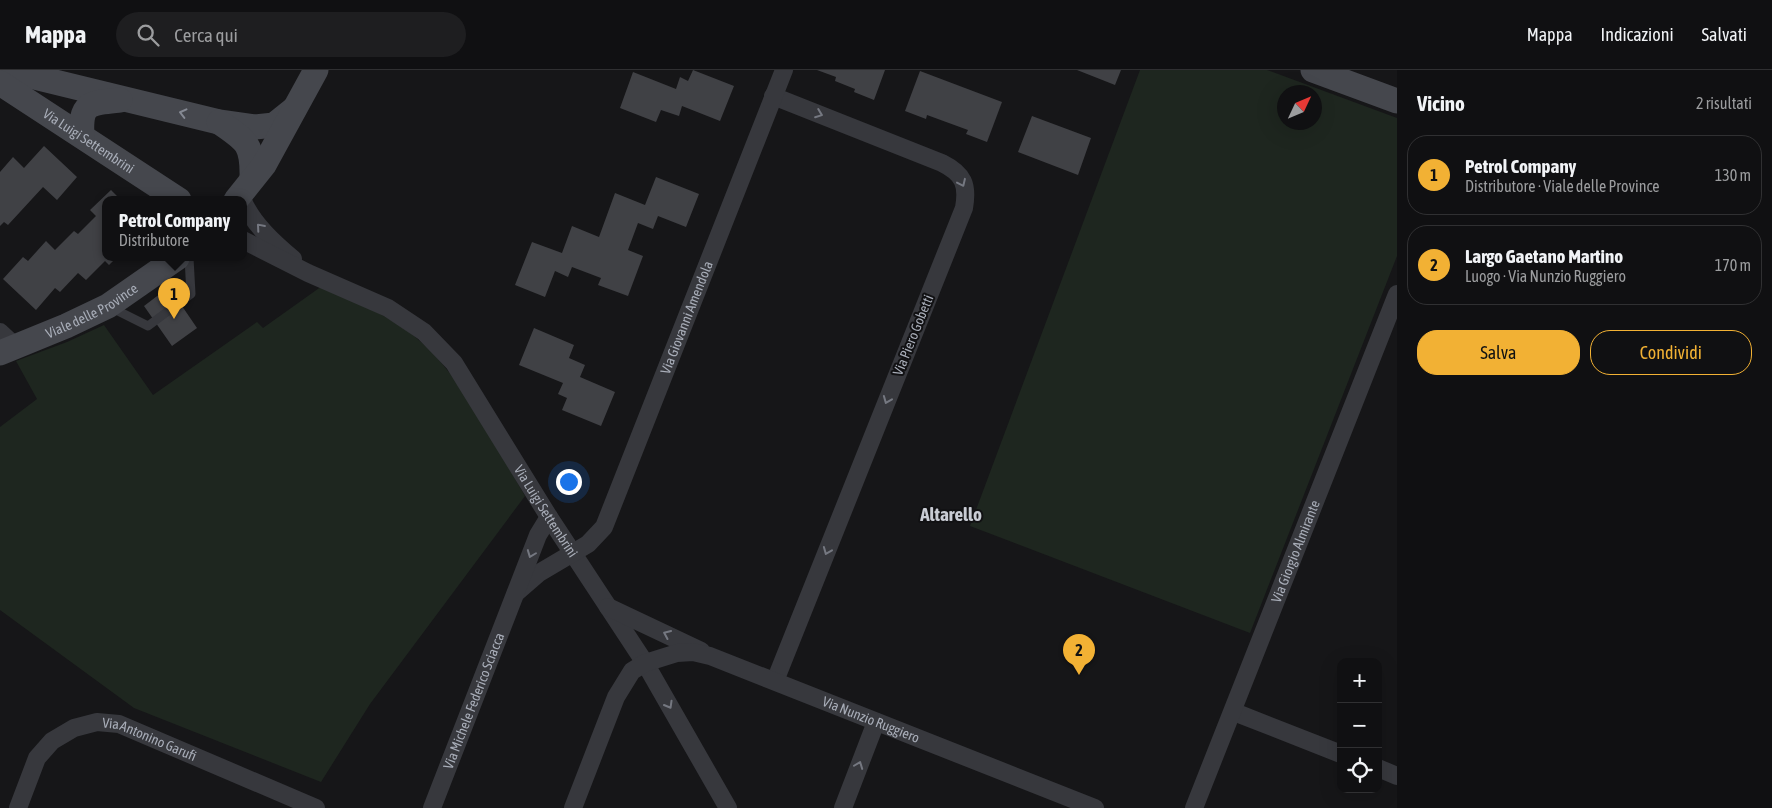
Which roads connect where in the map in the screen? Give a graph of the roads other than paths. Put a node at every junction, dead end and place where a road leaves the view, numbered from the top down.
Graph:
1 (6, 70) edge
2 (316, 70) edge
3 (784, 70) edge
4 (1313, 70) edge
5 (0, 83) edge
6 (774, 96) junction
7 (130, 99) junction
8 (1397, 101) edge
9 (294, 108) junction
10 (219, 122) junction
11 (82, 136) junction
12 (161, 193) edge
13 (243, 195) edge
14 (247, 209) edge
15 (247, 242) edge
16 (174, 261) edge
17 (179, 261) edge
18 (308, 273) junction
19 (1397, 294) edge
20 (108, 306) junction
21 (5, 344) edge
22 (549, 518) junction
23 (573, 553) junction
24 (516, 593) junction
25 (608, 607) junction
26 (710, 656) junction
27 (645, 663) junction
28 (775, 681) junction
29 (1234, 712) junction
30 (876, 722) junction
31 (1337, 752) edge
32 (1382, 770) edge
33 (1397, 776) edge
34 (18, 808) edge
35 (316, 808) edge
36 (432, 808) edge
37 (573, 808) edge
38 (728, 808) edge
39 (843, 808) edge
40 (1095, 808) edge
41 (1194, 808) edge

1 - 7 street
2 - 9 street
3 - 6 street, Via Giovanni Amendola
4 - 8 street
5 - 11 street, Via Luigi Settembrini
6 - 23 street, Via Giovanni Amendola
6 -> 28 street, Via Piero Gobetti
10 -> 7 street
7 - 11 street
9 - 10 street
9 - 13 street
10 - 13 street
11 - 12 street, Via Luigi Settembrini
18 -> 14 street
15 - 18 street
16 - 20 street, Viale delle Province
17 - 20 lane
18 - 22 street, Via Luigi Settembrini
19 - 29 street, Via Giorgio Almirante
20 - 21 street, Viale delle Province
22 - 23 street, Via Luigi Settembrini
22 -> 24 street, Via Michele Federico Sciacca
23 - 24 street, Via Giovanni Amendola
23 - 25 street, Via Luigi Settembrini
24 - 36 street, Via Michele Federico Sciacca
26 -> 25 street
25 - 27 street, Via Luigi Settembrini
26 - 27 street, Via Nunzio Ruggiero
26 - 28 street, Via Nunzio Ruggiero
27 - 37 street
27 -> 38 street, Via Luigi Settembrini
28 - 30 street, Via Nunzio Ruggiero
29 - 31 street
29 - 41 street, Via Giorgio Almirante
39 -> 30 street
30 - 40 street, Via Nunzio Ruggiero
32 - 33 street
34 - 35 street, Via Antonino Garufi

